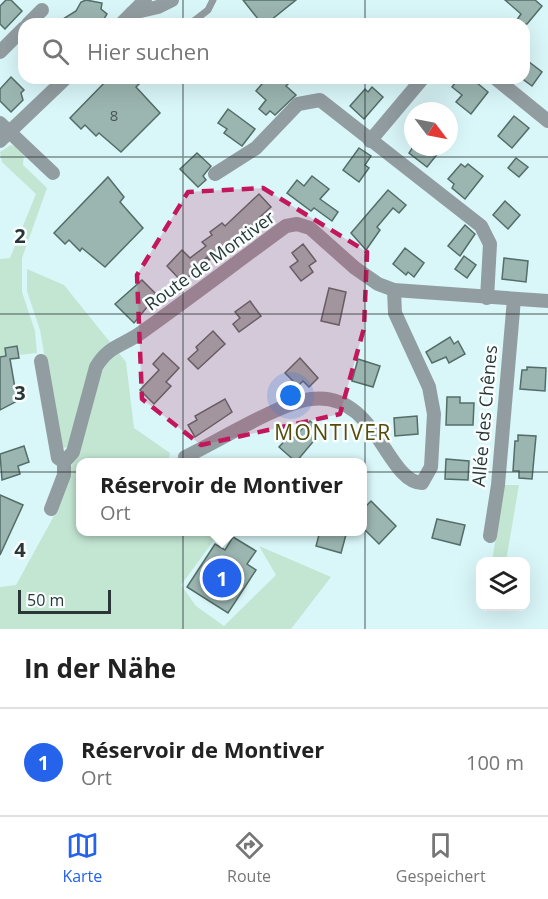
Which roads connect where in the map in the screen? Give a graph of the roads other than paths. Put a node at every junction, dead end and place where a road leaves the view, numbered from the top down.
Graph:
1 (145, 0) edge
2 (172, 0) edge
3 (213, 0) edge
4 (42, 10) dead end
5 (132, 13) junction
6 (34, 18) edge
7 (127, 18) edge
8 (198, 18) edge
9 (18, 34) edge
10 (0, 52) edge
11 (59, 84) edge
12 (418, 84) edge
13 (502, 84) edge
14 (548, 121) edge
15 (3, 132) edge
16 (370, 141) junction
17 (53, 173) dead end
18 (215, 174) dead end
19 (394, 290) junction
20 (487, 298) junction
21 (514, 299) junction
22 (548, 301) edge
23 (41, 361) dead end
24 (185, 458) edge
25 (64, 462) junction
26 (51, 509) dead end
27 (490, 536) dead end

1 - 5 street
2 - 5 street
3 - 8 lane
4 - 6 street
5 - 7 street
9 - 10 street
11 - 15 street
12 - 16 street
13 - 14 street
15 - 17 street
16 - 18 street
16 - 20 street
19 - 20 street, Route de Montiver
19 - 24 street
19 - 25 street, Route de Montiver
20 - 21 street, Route de Montiver
21 - 22 street, Route de Montiver
21 - 27 street, Allée des Chênes
23 - 25 street
25 - 26 street, Route de Montiver

